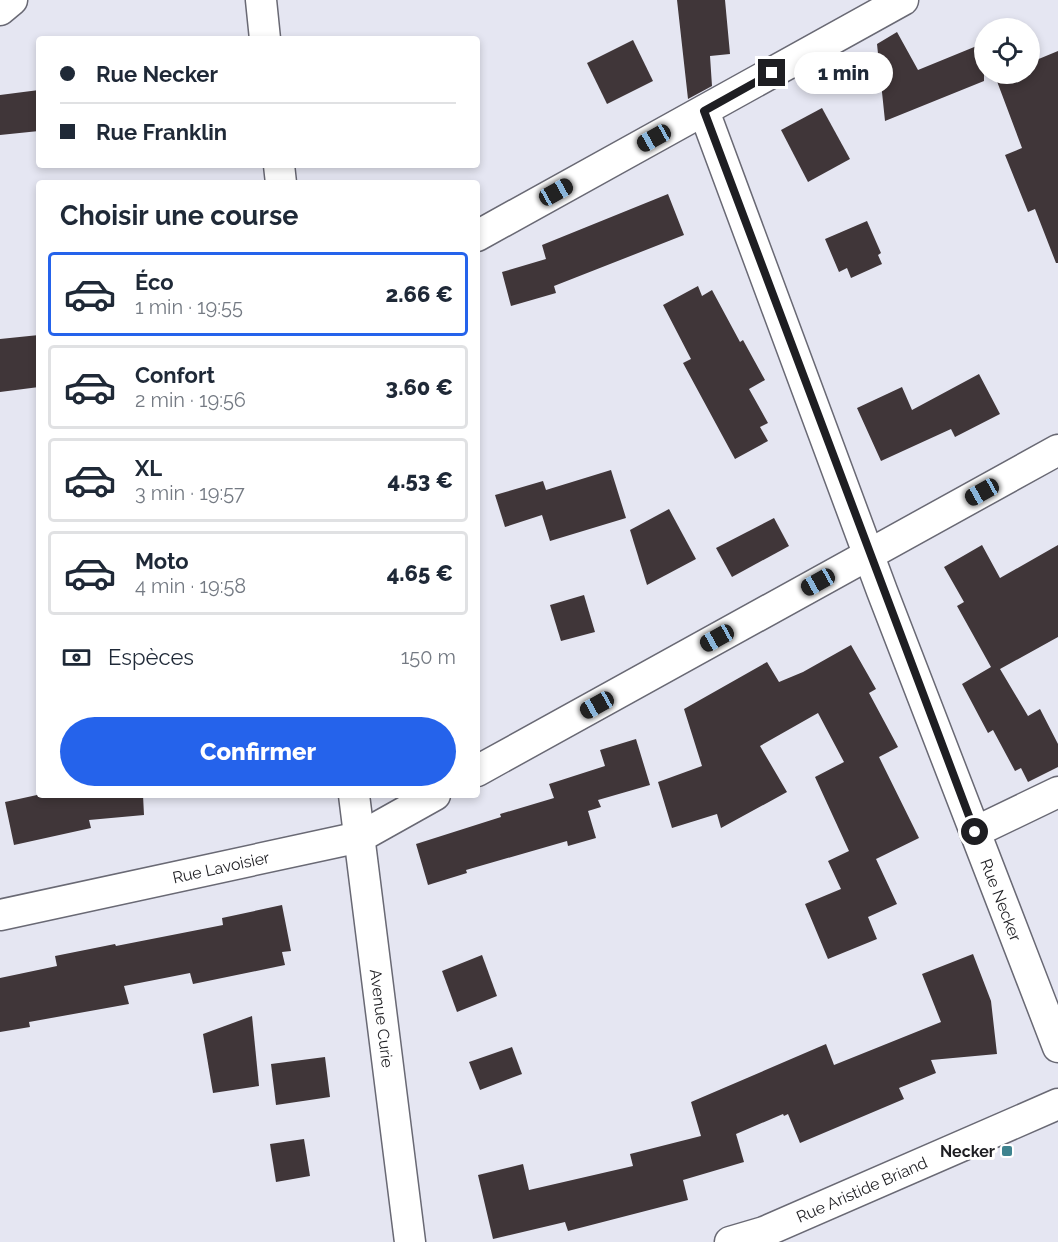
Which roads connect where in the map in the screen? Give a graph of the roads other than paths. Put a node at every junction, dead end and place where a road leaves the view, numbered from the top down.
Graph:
1 (12, 0) edge
2 (261, 0) edge
3 (903, 0) edge
4 (0, 10) edge
5 (265, 36) edge
6 (704, 111) junction
7 (480, 234) edge
8 (1058, 450) edge
9 (869, 553) junction
10 (480, 769) edge
11 (1058, 792) edge
12 (354, 798) edge
13 (430, 798) edge
14 (975, 832) junction
15 (360, 837) junction
16 (0, 915) edge
17 (1058, 1047) edge
18 (1058, 1104) edge
19 (410, 1242) edge
20 (730, 1242) edge

1 - 4 street
2 - 5 street
3 - 6 street
6 - 7 street
6 - 9 street, Rue Necker
8 - 9 street
9 - 10 street
9 - 14 street, Rue Necker
11 - 14 street
12 - 15 street, Avenue Curie
13 - 15 street, Rue Lavoisier
14 - 17 street, Rue Necker
15 - 16 street, Rue Lavoisier
15 - 19 street, Avenue Curie
18 - 20 street, Rue Aristide Briand

